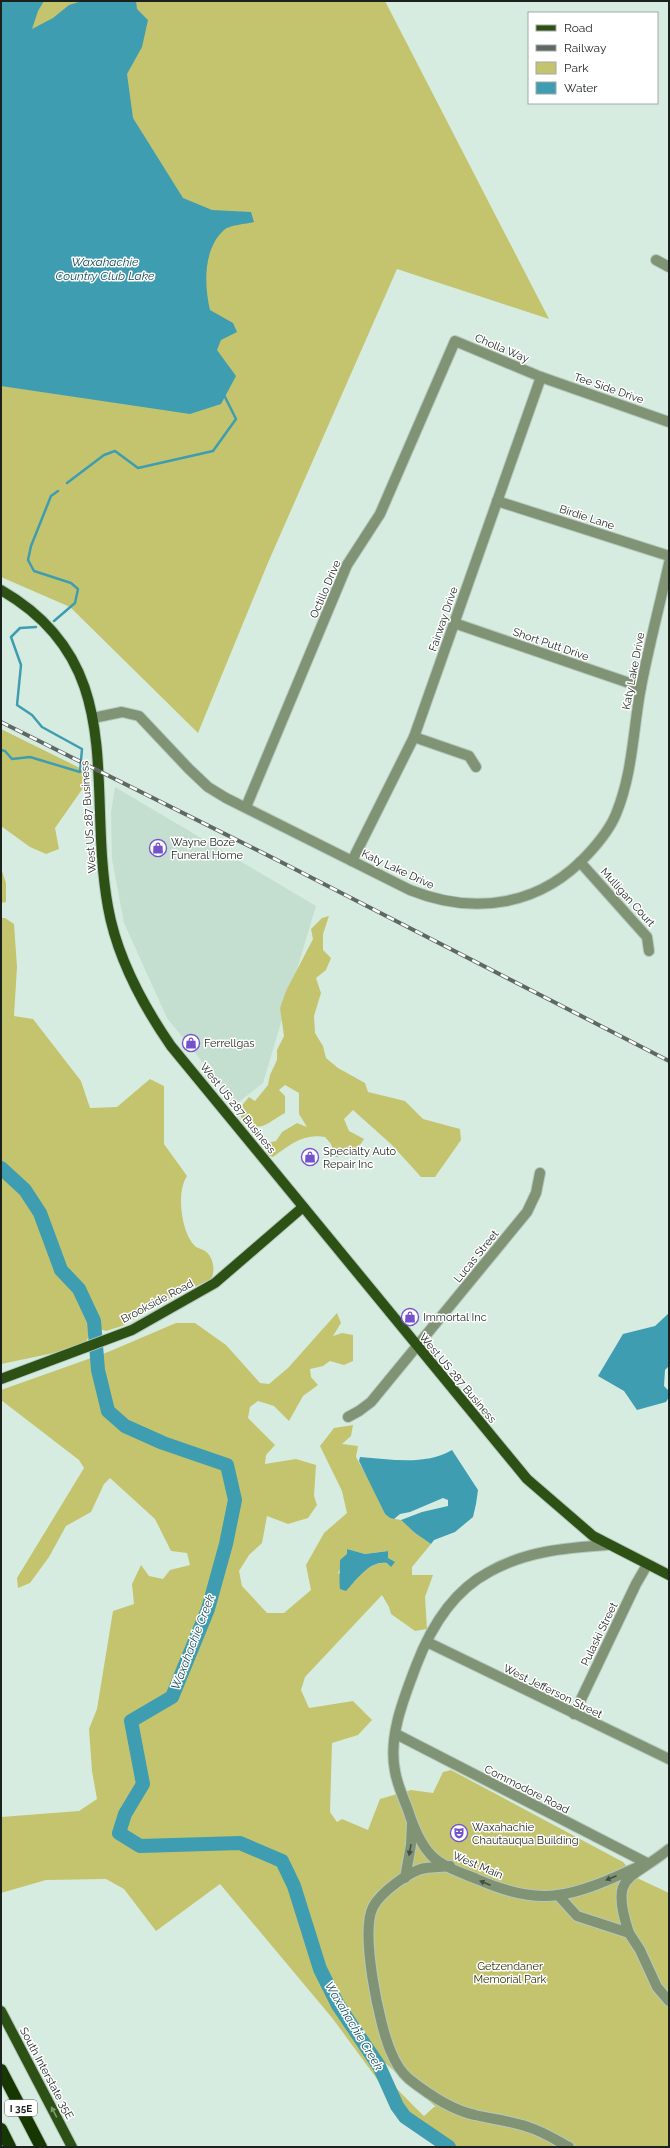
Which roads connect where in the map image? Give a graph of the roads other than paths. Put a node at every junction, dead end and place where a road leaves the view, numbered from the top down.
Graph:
1 (656, 260) dead end
2 (669, 267) edge
3 (455, 341) joint
4 (541, 377) junction
5 (669, 422) edge
6 (497, 501) junction
7 (669, 556) edge
8 (669, 563) edge
9 (1, 590) edge
10 (454, 623) junction
11 (641, 687) junction
12 (93, 718) junction
13 (414, 738) junction
14 (476, 767) dead end
15 (246, 807) junction
16 (352, 861) junction
17 (580, 862) junction
18 (649, 951) dead end
19 (540, 1173) dead end
20 (303, 1207) junction
21 (417, 1348) junction
22 (1, 1379) edge
23 (348, 1417) dead end
24 (607, 1545) junction
25 (647, 1565) junction
26 (669, 1575) edge
27 (427, 1642) junction
28 (574, 1714) junction
29 (396, 1734) junction
30 (669, 1759) edge
31 (412, 1822) junction
32 (669, 1848) edge
33 (647, 1864) junction
34 (450, 1866) junction
35 (405, 1878) junction
36 (558, 1895) junction
37 (629, 1933) junction
38 (669, 2001) edge
39 (1, 2011) edge
40 (1, 2070) edge
41 (1, 2129) edge
42 (10, 2147) edge
43 (41, 2147) edge
44 (72, 2147) edge
45 (569, 2147) edge

1 - 2 street
3 - 4 street, Cholla Way
3 - 15 street, Octillo Drive
4 - 5 street, Tee Side Drive
4 - 6 street, Fairway Drive
6 - 7 street, Birdie Lane
6 - 10 street, Fairway Drive
8 - 11 street, Katy Lake Drive
9 - 12 main road, West US 287 Business
10 - 11 street, Short Putt Drive
10 - 13 street, Fairway Drive
11 - 17 street, Katy Lake Drive
12 - 15 street, Katy Lake Drive
12 - 20 main road, West US 287 Business
13 - 14 street
13 - 16 street, Fairway Drive
15 - 16 street, Katy Lake Drive
16 - 17 street, Katy Lake Drive
17 - 18 street, Mulligan Court
19 - 21 street, Lucas Street
20 - 21 main road, West US 287 Business
20 - 22 main road, Brookside Road
21 - 23 street, Lucas Street
21 - 24 main road, West US 287 Business
24 - 25 main road, West US 287 Business
24 - 27 street
25 - 26 main road, West US 287 Business
25 - 28 street, Pulaski Street
27 - 28 street, West Jefferson Street
27 - 29 street
28 - 30 street, West Jefferson Street
29 - 31 street
29 - 33 street, Commodore Road
31 - 34 street, West Main
31 -> 35 street
32 - 33 street
33 -> 36 street, West Main
33 - 37 street
34 - 35 street
36 -> 34 street, West Main
35 - 45 street
36 - 37 street
37 - 38 street
44 -> 39 main road, South Interstate 35E
40 - 43 highway, I 35E
41 - 42 highway, I 35E

